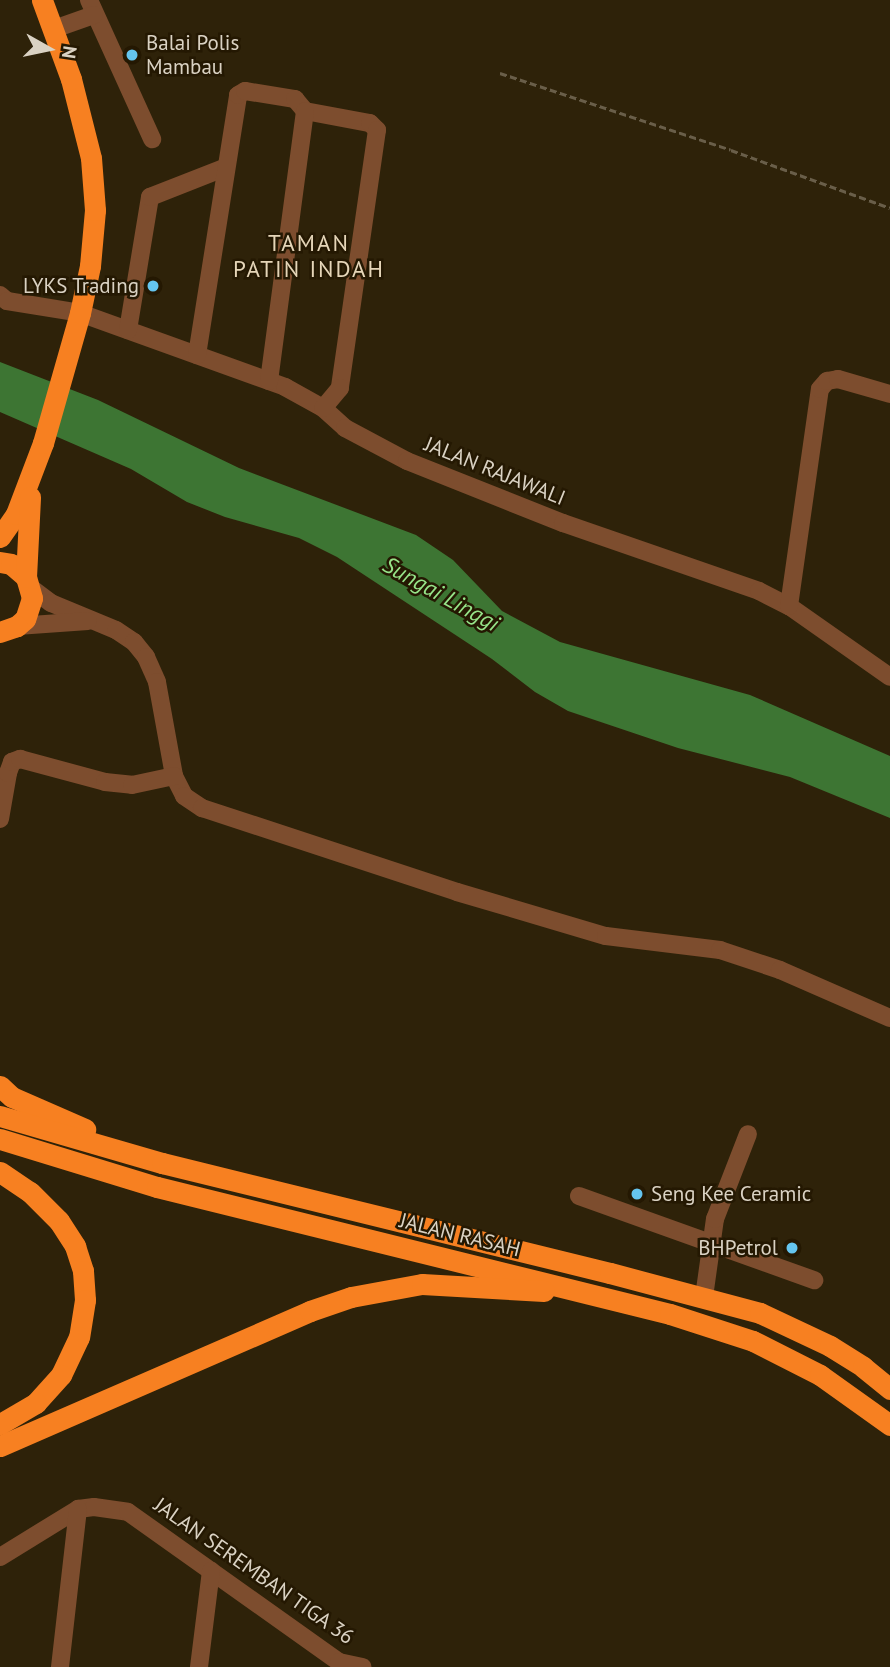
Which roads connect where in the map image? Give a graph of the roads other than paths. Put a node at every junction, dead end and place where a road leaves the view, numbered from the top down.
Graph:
1 (42, 0) edge
2 (91, 8) edge
3 (54, 29) junction
4 (305, 111) junction
5 (152, 139) dead end
6 (224, 168) junction
7 (0, 295) edge
8 (80, 313) junction
9 (128, 330) junction
10 (197, 355) junction
11 (269, 381) junction
12 (890, 394) edge
13 (323, 408) junction
14 (33, 475) junction
15 (0, 537) edge
16 (0, 562) edge
17 (28, 582) junction
18 (789, 606) junction
19 (88, 621) junction
20 (6, 633) edge
21 (890, 677) edge
22 (174, 776) junction
23 (0, 819) edge
24 (890, 1018) edge
25 (0, 1087) edge
26 (0, 1116) edge
27 (748, 1134) dead end
28 (0, 1139) edge
29 (162, 1163) junction
30 (0, 1172) edge
31 (579, 1196) dead end
32 (711, 1244) junction
33 (814, 1280) dead end
34 (605, 1296) junction
35 (704, 1297) junction
36 (887, 1384) edge
37 (0, 1424) edge
38 (890, 1424) edge
39 (0, 1446) edge
40 (78, 1509) junction
41 (0, 1557) edge
42 (211, 1571) junction
43 (339, 1664) edge
44 (60, 1667) edge
45 (199, 1667) edge
46 (362, 1667) edge

1 - 3 highway
2 - 3 street
2 - 5 street
3 - 8 highway
4 - 6 street
4 - 11 street
4 - 13 street
6 - 9 street
6 - 10 street
7 - 8 street, JALAN RAJAWALI
8 - 9 street, JALAN RAJAWALI
8 - 14 highway
9 - 10 street, JALAN RAJAWALI
10 - 11 street, JALAN RAJAWALI
11 - 13 street, JALAN RAJAWALI
12 - 18 street
13 - 18 street, JALAN RAJAWALI
14 - 15 highway
14 - 17 highway
16 - 17 highway
17 - 19 street
17 - 20 highway
18 - 21 street, JALAN RAJAWALI
19 - 20 street
19 - 22 street
22 - 23 street
22 - 24 street
25 - 29 highway
26 - 29 highway, JALAN RASAH
27 - 32 street
28 - 34 highway, JALAN RASAH
29 - 35 highway, JALAN RASAH
30 - 37 highway
31 - 32 street
32 - 33 street
32 - 35 street
34 - 38 highway, JALAN RASAH
34 - 39 highway
35 - 36 highway, JALAN RASAH
40 - 41 street
40 - 42 street, JALAN SEREMBAN TIGA 36
40 - 44 street
42 - 43 street, JALAN SEREMBAN TIGA 36
42 - 45 street
43 - 46 street, JALAN SEREMBAN TIGA 36

